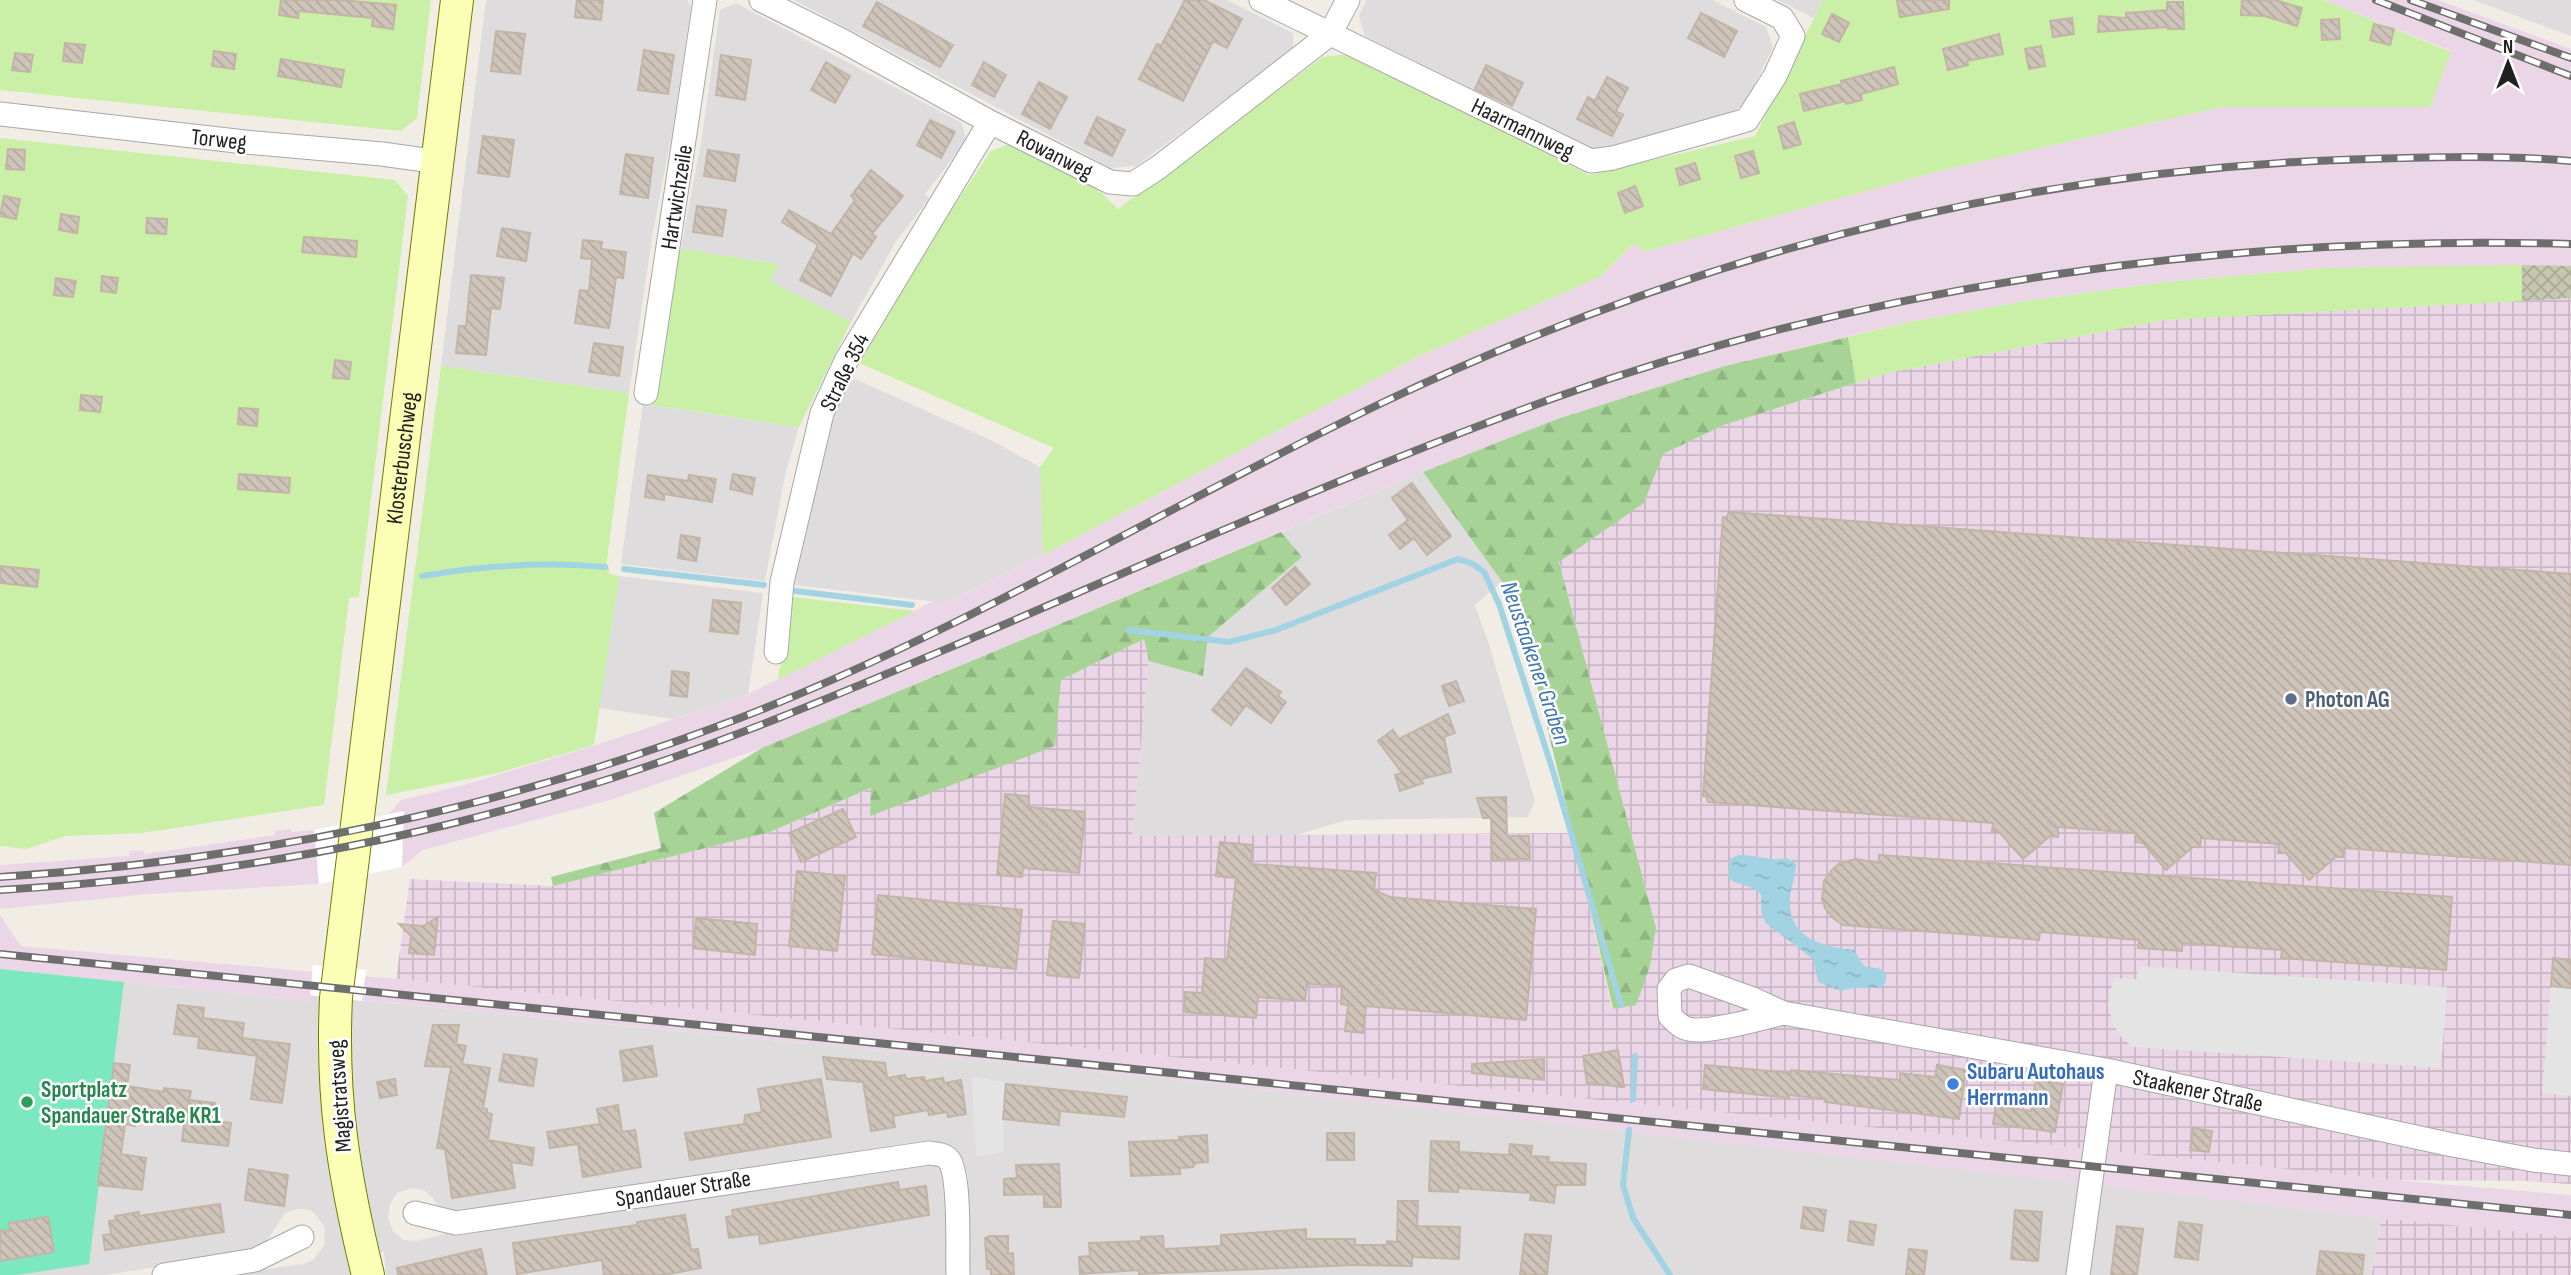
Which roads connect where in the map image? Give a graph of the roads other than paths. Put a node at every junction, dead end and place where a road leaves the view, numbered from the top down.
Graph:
1 (457, 0) edge
2 (705, 0) edge
3 (761, 0) edge
4 (1261, 0) edge
5 (1348, 0) edge
6 (1746, 0) edge
7 (1330, 34) junction
8 (0, 114) edge
9 (990, 122) junction
10 (439, 162) junction
11 (646, 393) dead end
12 (776, 652) dead end
13 (346, 914) joint
14 (1783, 1013) dead end
15 (2106, 1070) junction
16 (2571, 1164) edge
17 (415, 1213) dead end
18 (303, 1237) dead end
19 (164, 1275) edge
20 (368, 1275) edge
21 (958, 1275) edge
22 (2078, 1275) edge

1 - 10 street, Klosterbuschweg
2 - 11 street, Hartwichzeile
3 - 9 street, Rowanweg
4 - 7 street, Haarmannweg
5 - 7 street
6 - 7 street, Haarmannweg
7 - 9 street, Rowanweg
8 - 10 street, Torweg
9 - 12 street, Straße 354
10 - 13 street, Klosterbuschweg
13 - 20 street, Magistratsweg
14 - 15 street, Staakener Straße
15 - 16 street, Staakener Straße
15 - 22 street
17 - 21 street, Spandauer Straße
18 - 19 street

